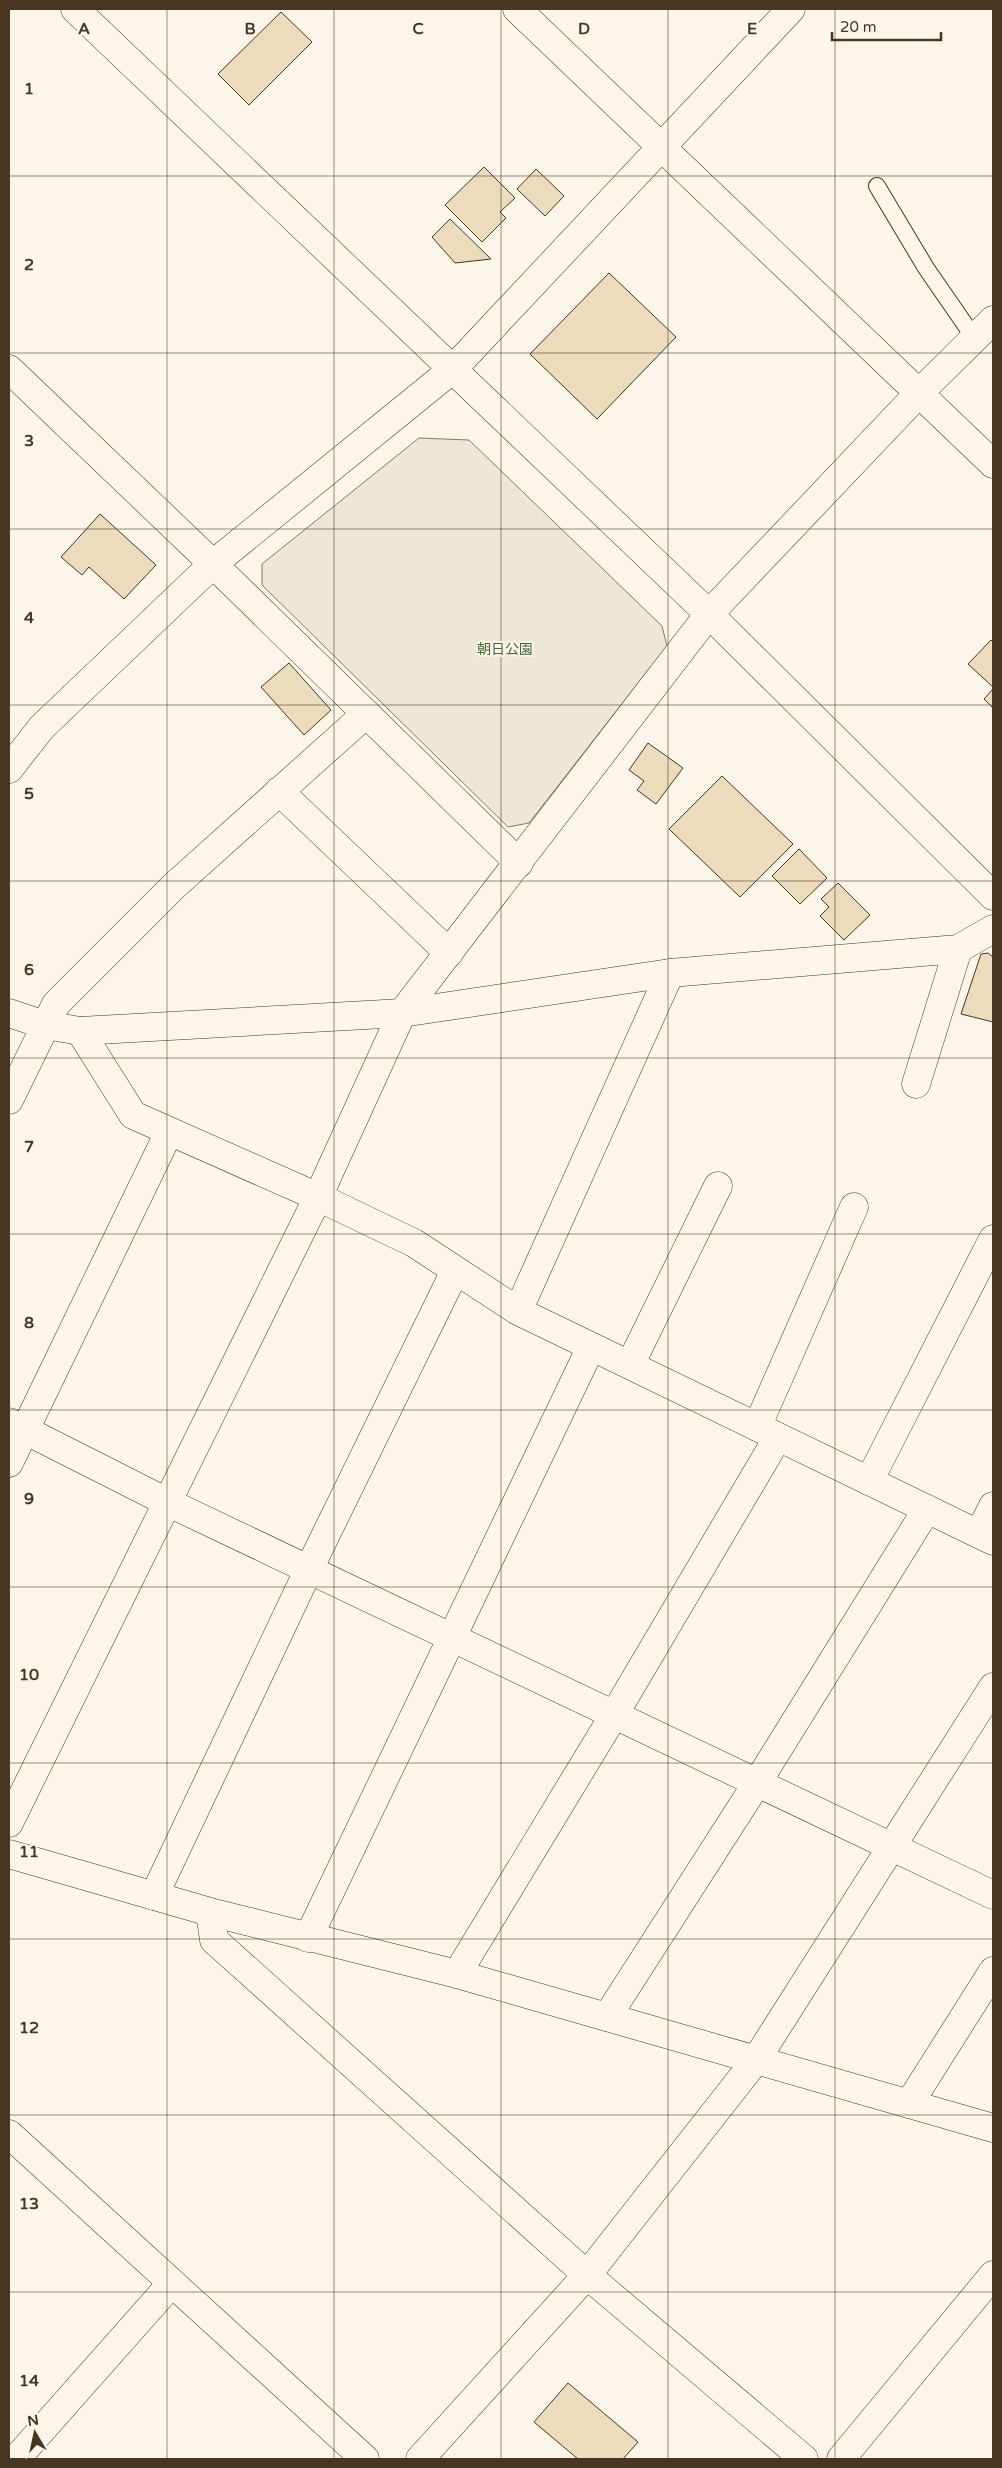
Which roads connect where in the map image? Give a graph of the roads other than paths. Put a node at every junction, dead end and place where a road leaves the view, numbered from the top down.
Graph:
1 (75, 9) edge
2 (517, 9) edge
3 (791, 9) edge
4 (661, 148) junction
5 (877, 186) dead end
6 (984, 329) edge
7 (453, 369) junction
8 (10, 373) edge
9 (920, 392) junction
10 (993, 464) edge
11 (213, 564) junction
12 (709, 614) junction
13 (366, 714) junction
14 (9, 769) edge
15 (279, 791) junction
16 (519, 863) junction
17 (993, 896) edge
18 (993, 929) edge
19 (958, 949) junction
20 (449, 953) junction
21 (670, 974) junction
22 (9, 1013) edge
23 (402, 1013) junction
24 (45, 1025) junction
25 (80, 1031) junction
26 (916, 1084) dead end
27 (9, 1100) edge
28 (169, 1132) junction
29 (718, 1186) dead end
30 (318, 1197) junction
31 (854, 1207) dead end
32 (993, 1239) edge
33 (455, 1271) junction
34 (518, 1311) junction
35 (591, 1347) junction
36 (630, 1365) junction
37 (17, 1426) edge
38 (767, 1432) junction
39 (9, 1462) edge
40 (869, 1481) junction
41 (167, 1502) junction
42 (993, 1506) edge
43 (927, 1509) junction
44 (986, 1538) edge
45 (309, 1569) junction
46 (452, 1639) junction
47 (993, 1687) edge
48 (614, 1715) junction
49 (757, 1783) junction
50 (9, 1823) edge
51 (892, 1847) junction
52 (9, 1854) edge
53 (993, 1895) edge
54 (154, 1896) junction
55 (210, 1912) junction
56 (308, 1938) junction
57 (993, 1971) edge
58 (457, 1974) junction
59 (607, 2017) junction
60 (756, 2060) junction
61 (909, 2104) junction
62 (993, 2128) edge
63 (9, 2134) edge
64 (587, 2275) junction
65 (993, 2275) edge
66 (172, 2283) junction
67 (16, 2459) edge
68 (365, 2459) edge
69 (420, 2459) edge
70 (804, 2459) edge
71 (841, 2459) edge

1 - 7 street
2 - 4 street
3 - 4 street
4 - 7 street
4 - 9 street
5 - 6 lane
6 - 9 street
7 - 11 street
7 - 12 street
8 - 11 street
9 - 10 street
9 - 12 street
11 - 13 street
11 - 14 street
12 - 16 street
12 - 17 street
13 - 15 street
13 - 16 street
15 - 20 street
15 - 24 street
16 - 20 street
18 - 19 street
19 - 21 street
19 - 26 street
20 - 23 street
21 - 23 street
21 - 34 street
22 - 24 street
23 - 25 street
23 - 30 street
24 - 25 street
24 - 27 street
25 - 28 street
28 - 30 street
28 - 37 street
29 - 36 street
30 - 33 street
30 - 41 street
31 - 38 street
32 - 40 street
33 - 34 street
33 - 45 street
34 - 35 street
35 - 36 street
35 - 46 street
36 - 38 street
37 - 39 street
37 - 41 street
38 - 40 street
38 - 48 street
40 - 43 street
41 - 45 street
41 - 50 street
42 - 44 street
43 - 44 street
43 - 49 street
45 - 46 street
45 - 54 street
46 - 48 street
46 - 56 street
47 - 51 street
48 - 49 street
48 - 58 street
49 - 51 street
49 - 59 street
51 - 53 street
51 - 60 street
52 - 54 street
54 - 55 street
55 - 56 street
55 - 64 street
56 - 58 street
57 - 61 street
58 - 59 street
59 - 60 street
60 - 61 street
60 - 64 street
61 - 62 street
63 - 66 street
64 - 69 street
64 - 70 street
65 - 71 street
66 - 67 street
66 - 68 street

